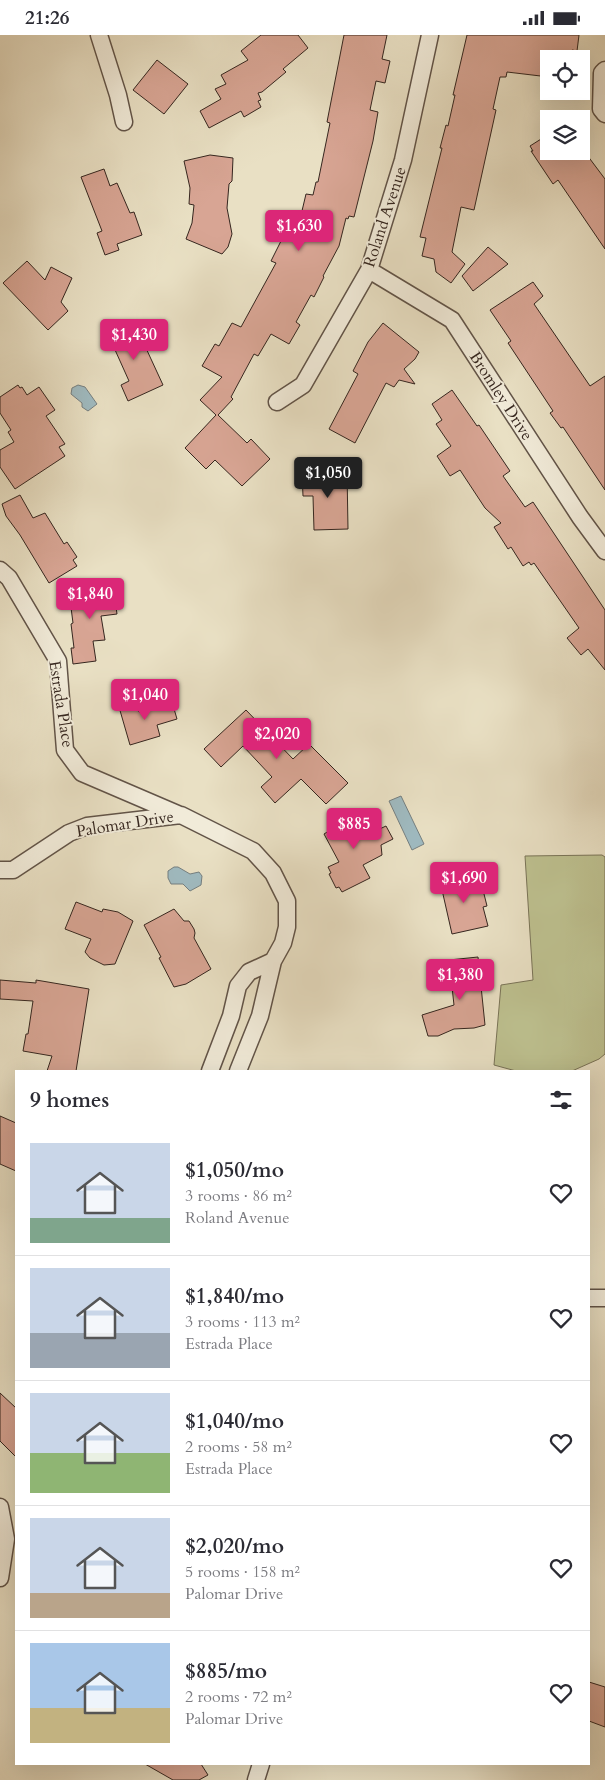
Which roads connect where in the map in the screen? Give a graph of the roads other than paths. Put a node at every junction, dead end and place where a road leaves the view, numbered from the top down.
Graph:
1 (99, 35) edge
2 (430, 35) edge
3 (605, 70) edge
4 (605, 114) edge
5 (124, 122) dead end
6 (368, 270) junction
7 (277, 402) dead end
8 (605, 551) edge
9 (0, 570) edge
10 (181, 815) junction
11 (0, 870) edge
12 (273, 961) junction
13 (210, 1070) edge
14 (238, 1070) edge
15 (590, 1298) edge
16 (605, 1298) edge
17 (0, 1507) edge
18 (0, 1579) edge
19 (261, 1765) edge
20 (256, 1780) edge

1 - 5 street
2 - 6 street, Roland Avenue
3 - 4 street
6 - 7 street, Roland Avenue
6 - 8 street, Bromley Drive
9 - 10 street, Estrada Place
10 - 11 street, Palomar Drive
10 - 12 street, Palomar Drive
12 - 13 street
12 - 14 street, Palomar Drive
15 - 16 street
17 - 18 street
19 - 20 street

